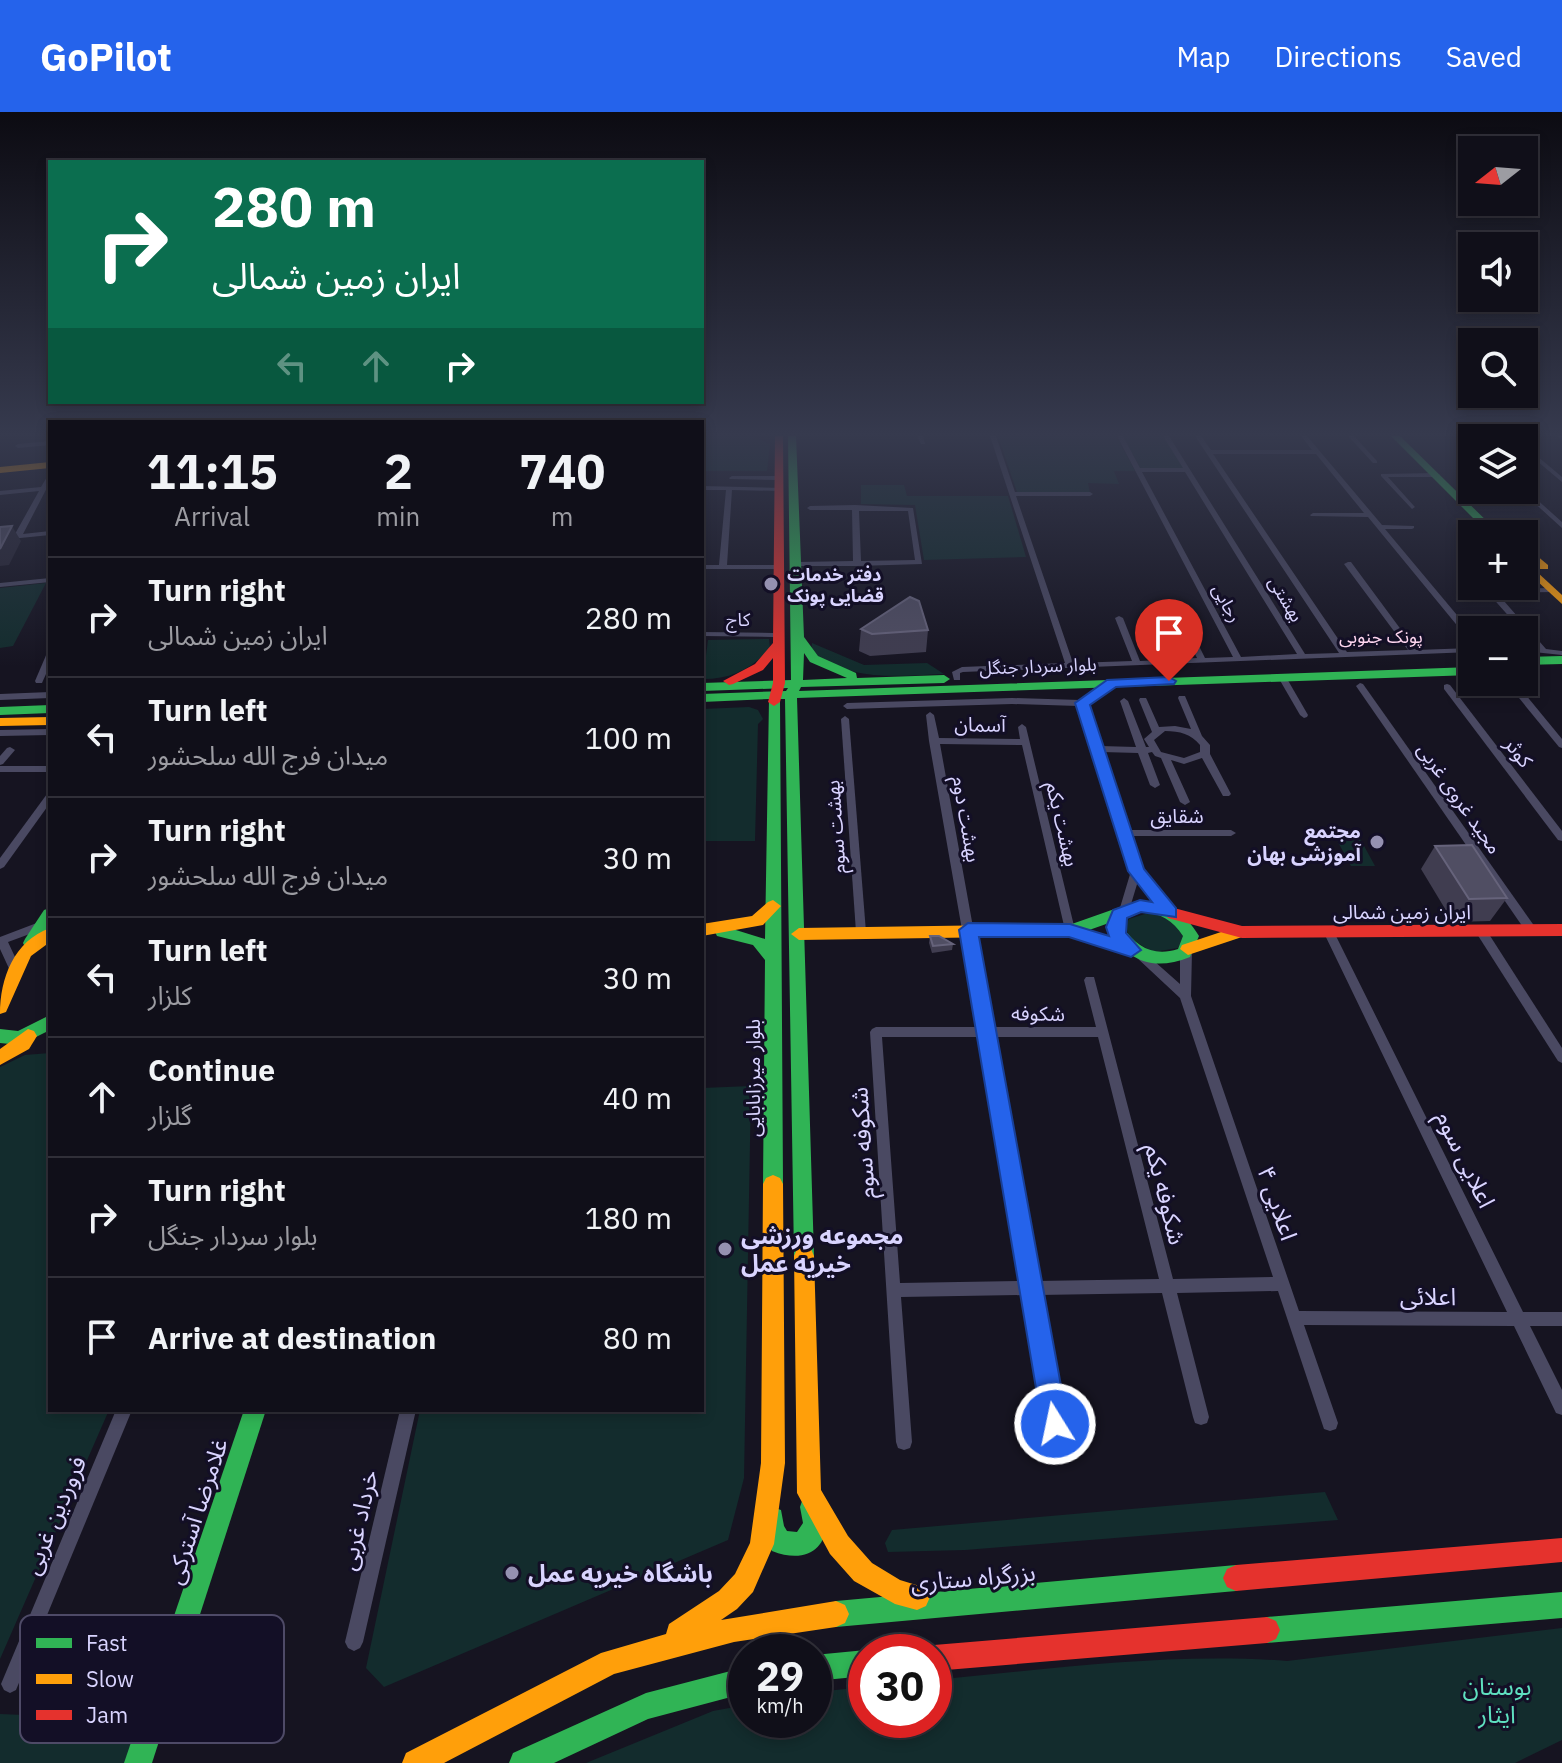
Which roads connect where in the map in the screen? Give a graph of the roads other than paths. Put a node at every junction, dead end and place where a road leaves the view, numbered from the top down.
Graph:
1 (30, 513) edge
2 (727, 513) edge
3 (784, 513) edge
4 (786, 513) edge
5 (855, 513) edge
6 (912, 513) edge
7 (1019, 513) edge
8 (1162, 513) edge
9 (1214, 513) edge
10 (1250, 513) edge
11 (1313, 515) dead end
12 (1370, 515) joint
13 (1380, 527) junction
14 (1412, 527) dead end
15 (48, 533) edge
16 (18, 536) junction
17 (0, 538) edge
18 (857, 564) junction
19 (1348, 564) dead end
20 (789, 566) junction
21 (1538, 566) edge
22 (704, 567) edge
23 (723, 567) junction
24 (1538, 575) edge
25 (48, 580) edge
26 (0, 585) edge
27 (1538, 591) edge
28 (1558, 592) edge
29 (1500, 600) edge
30 (1119, 618) dead end
31 (1458, 621) edge
32 (1183, 622) dead end
33 (704, 634) edge
34 (798, 638) junction
35 (776, 640) junction
36 (1458, 650) edge
37 (1414, 652) junction
38 (1345, 655) junction
39 (1302, 656) junction
40 (1238, 658) junction
41 (1556, 658) edge
42 (1201, 659) junction
43 (1136, 661) junction
44 (1458, 662) edge
45 (1069, 664) junction
46 (47, 666) edge
47 (1458, 671) edge
48 (1282, 677) junction
49 (957, 678) junction
50 (870, 680) junction
51 (39, 681) dead end
52 (1112, 683) junction
53 (704, 686) edge
54 (1360, 686) dead end
55 (704, 687) edge
56 (1447, 687) dead end
57 (785, 689) junction
58 (48, 695) edge
59 (1522, 696) edge
60 (0, 697) edge
61 (704, 698) edge
62 (1182, 698) dead end
63 (1143, 700) dead end
64 (1124, 701) dead end
65 (1082, 703) junction
66 (847, 706) dead end
67 (48, 709) edge
68 (0, 711) edge
69 (930, 715) dead end
70 (1304, 715) dead end
71 (845, 719) dead end
72 (48, 721) edge
73 (0, 722) edge
74 (1022, 727) dead end
75 (1156, 731) junction
76 (48, 732) edge
77 (0, 733) edge
78 (1198, 736) junction
79 (934, 741) junction
80 (1025, 742) junction
81 (1562, 745) edge
82 (1095, 749) junction
83 (10, 750) dead end
84 (1148, 750) junction
85 (1205, 754) junction
86 (1165, 757) junction
87 (0, 762) edge
88 (0, 769) edge
89 (48, 769) edge
90 (1155, 785) dead end
91 (1226, 794) dead end
92 (48, 799) edge
93 (1185, 802) dead end
94 (1123, 833) junction
95 (1231, 833) dead end
96 (1562, 838) edge
97 (0, 865) edge
98 (1136, 871) junction
99 (773, 906) junction
100 (1122, 912) junction
101 (1172, 913) junction
102 (48, 924) edge
103 (710, 930) edge
104 (968, 930) junction
105 (1070, 930) junction
106 (1531, 930) junction
107 (1562, 930) edge
108 (1328, 931) junction
109 (1481, 931) junction
110 (861, 932) junction
111 (1242, 932) junction
112 (799, 934) junction
113 (1, 941) edge
114 (1187, 950) junction
115 (1136, 953) junction
116 (772, 957) junction
117 (16, 972) junction
118 (1090, 980) dead end
119 (1185, 996) junction
120 (0, 1007) edge
121 (48, 1023) edge
122 (986, 1031) junction
123 (876, 1032) joint
124 (1103, 1032) junction
125 (0, 1036) edge
126 (28, 1036) junction
127 (0, 1058) edge
128 (1562, 1058) edge
129 (1282, 1284) junction
130 (1166, 1286) junction
131 (1031, 1287) junction
132 (894, 1290) junction
133 (1294, 1318) junction
134 (1518, 1318) junction
135 (1562, 1319) edge
136 (1562, 1407) edge
137 (123, 1412) edge
138 (254, 1412) edge
139 (408, 1412) edge
140 (1201, 1417) dead end
141 (1330, 1423) dead end
142 (1055, 1424) dead end
143 (904, 1442) dead end
144 (773, 1463) junction
145 (809, 1493) junction
146 (1562, 1550) edge
147 (946, 1603) junction
148 (1562, 1605) edge
149 (39, 1615) edge
150 (187, 1615) edge
151 (354, 1642) dead end
152 (634, 1655) junction
153 (952, 1656) edge
154 (20, 1660) edge
155 (10, 1684) dead end
156 (728, 1685) edge
157 (145, 1743) edge
158 (138, 1763) edge
159 (416, 1763) edge
160 (523, 1763) edge

1 - 16 street
2 - 23 street
3 - 20 main road, بلوار میرزابابایی
4 - 20 main road, بلوار میرزابابایی
5 - 18 street
6 - 18 street
7 - 45 street
8 - 40 street, رجایی
9 - 39 street, بهشتی
10 - 38 street
11 - 12 street
12 - 13 street
13 - 14 street
13 - 31 street
15 - 16 street
16 - 17 street
18 - 20 street
19 - 37 street
20 - 23 street
20 - 34 main road, بلوار میرزابابایی
20 - 35 main road, بلوار میرزابابایی
21 - 28 main road
22 - 23 street
24 - 28 main road
25 - 26 street
27 - 28 street
29 - 41 street
30 - 43 street
32 - 42 street
33 - 35 street, کاج
34 - 50 main road
34 - 57 main road, بلوار میرزابابایی
35 - 53 main road
35 - 57 main road, بلوار میرزابابایی
36 - 37 street
37 - 38 street
38 - 39 street
39 - 40 street
40 - 42 street
42 - 43 street
43 - 45 street
44 - 49 main road, بلوار سردار جنگل
45 - 49 street
46 - 51 street
47 - 48 main road, بلوار سردار جنگل
48 - 52 main road, بلوار سردار جنگل
48 - 70 street
49 - 50 main road, بلوار سردار جنگل
50 - 57 main road, بلوار سردار جنگل
52 - 57 main road, بلوار سردار جنگل
52 - 65 street
54 - 106 street, مجید غروی غربی
55 - 57 main road, بلوار سردار جنگل
56 - 96 street, کوثر
57 - 61 main road, بلوار سردار جنگل
57 - 99 main road, بلوار میرزابابایی
57 - 112 main road, بلوار میرزابابایی
58 - 60 street
59 - 81 street
62 - 78 street
63 - 75 street
64 - 84 street
65 - 66 street
65 - 82 street
67 - 68 main road
69 - 79 street, بهشت دوم
71 - 110 street, بهشت سوم
72 - 73 main road
74 - 80 street, بهشت یکم
75 - 78 street
75 - 84 street
76 - 77 street
78 - 85 street
79 - 80 street, آسمان
79 - 104 street, بهشت دوم
80 - 105 street, بهشت یکم
82 - 84 street
82 - 94 street
83 - 87 street
84 - 86 street
84 - 90 street
85 - 86 street
85 - 91 street
86 - 93 street
88 - 89 street
92 - 97 street
94 - 95 street, شقایق
94 - 98 street
98 - 100 street
98 - 101 street
99 - 103 main road
99 - 116 main road, بلوار میرزابابایی
100 - 101 main road
100 - 105 main road
100 - 115 main road
101 - 111 main road, ایران زمین شمالی
101 - 114 main road
102 - 113 street
102 - 117 main road
103 - 116 main road
104 - 105 main road
104 - 110 main road
104 - 122 street, بهشت دوم
105 - 115 main road
106 - 107 main road, ایران زمین شمالی
106 - 109 main road, ایران زمین شمالی
108 - 109 main road, ایران زمین شمالی
108 - 111 main road, ایران زمین شمالی
108 - 134 street, اعلایی سوم
109 - 128 street
110 - 112 main road
111 - 114 main road, ایران زمین شمالی
112 - 145 main road, بلوار میرزابابایی
113 - 117 street
114 - 115 main road
114 - 119 street, اعلایی ۴
115 - 119 street, اعلایی ۴
116 - 144 main road, بلوار میرزابابایی
117 - 120 main road
118 - 124 street, شکوفه یکم
119 - 129 street, اعلایی ۴
121 - 126 main road
122 - 123 street, شکوفه
122 - 124 street, شکوفه
122 - 131 street, بهشت دوم
123 - 132 street, شکوفه سوم
124 - 130 street, شکوفه یکم
125 - 126 main road
126 - 127 main road
129 - 130 street
129 - 133 street, اعلایی ۴
130 - 131 street
130 - 140 street, شکوفه یکم
131 - 132 street
131 - 142 street, بهشت دوم
132 - 143 street, شکوفه سوم
133 - 134 street, اعلائی
133 - 141 street, اعلایی ۴
134 - 135 street, اعلائی
134 - 136 street, اعلایی سوم
137 - 149 street, فروردین غربی
138 - 150 main road, غلامرضا آسترکی
139 - 151 street, خرداد غربی
144 - 145 main road
144 - 152 main road, بلوار میرزابابایی
145 - 147 main road, بلوار میرزابابایی
146 - 147 main road, بزرگراه ستاری
147 - 152 main road, بزرگراه ستاری
148 - 153 main road
152 - 159 main road, بزرگراه ستاری
154 - 155 street, فروردین غربی
156 - 160 main road
157 - 158 main road, غلامرضا آسترکی

